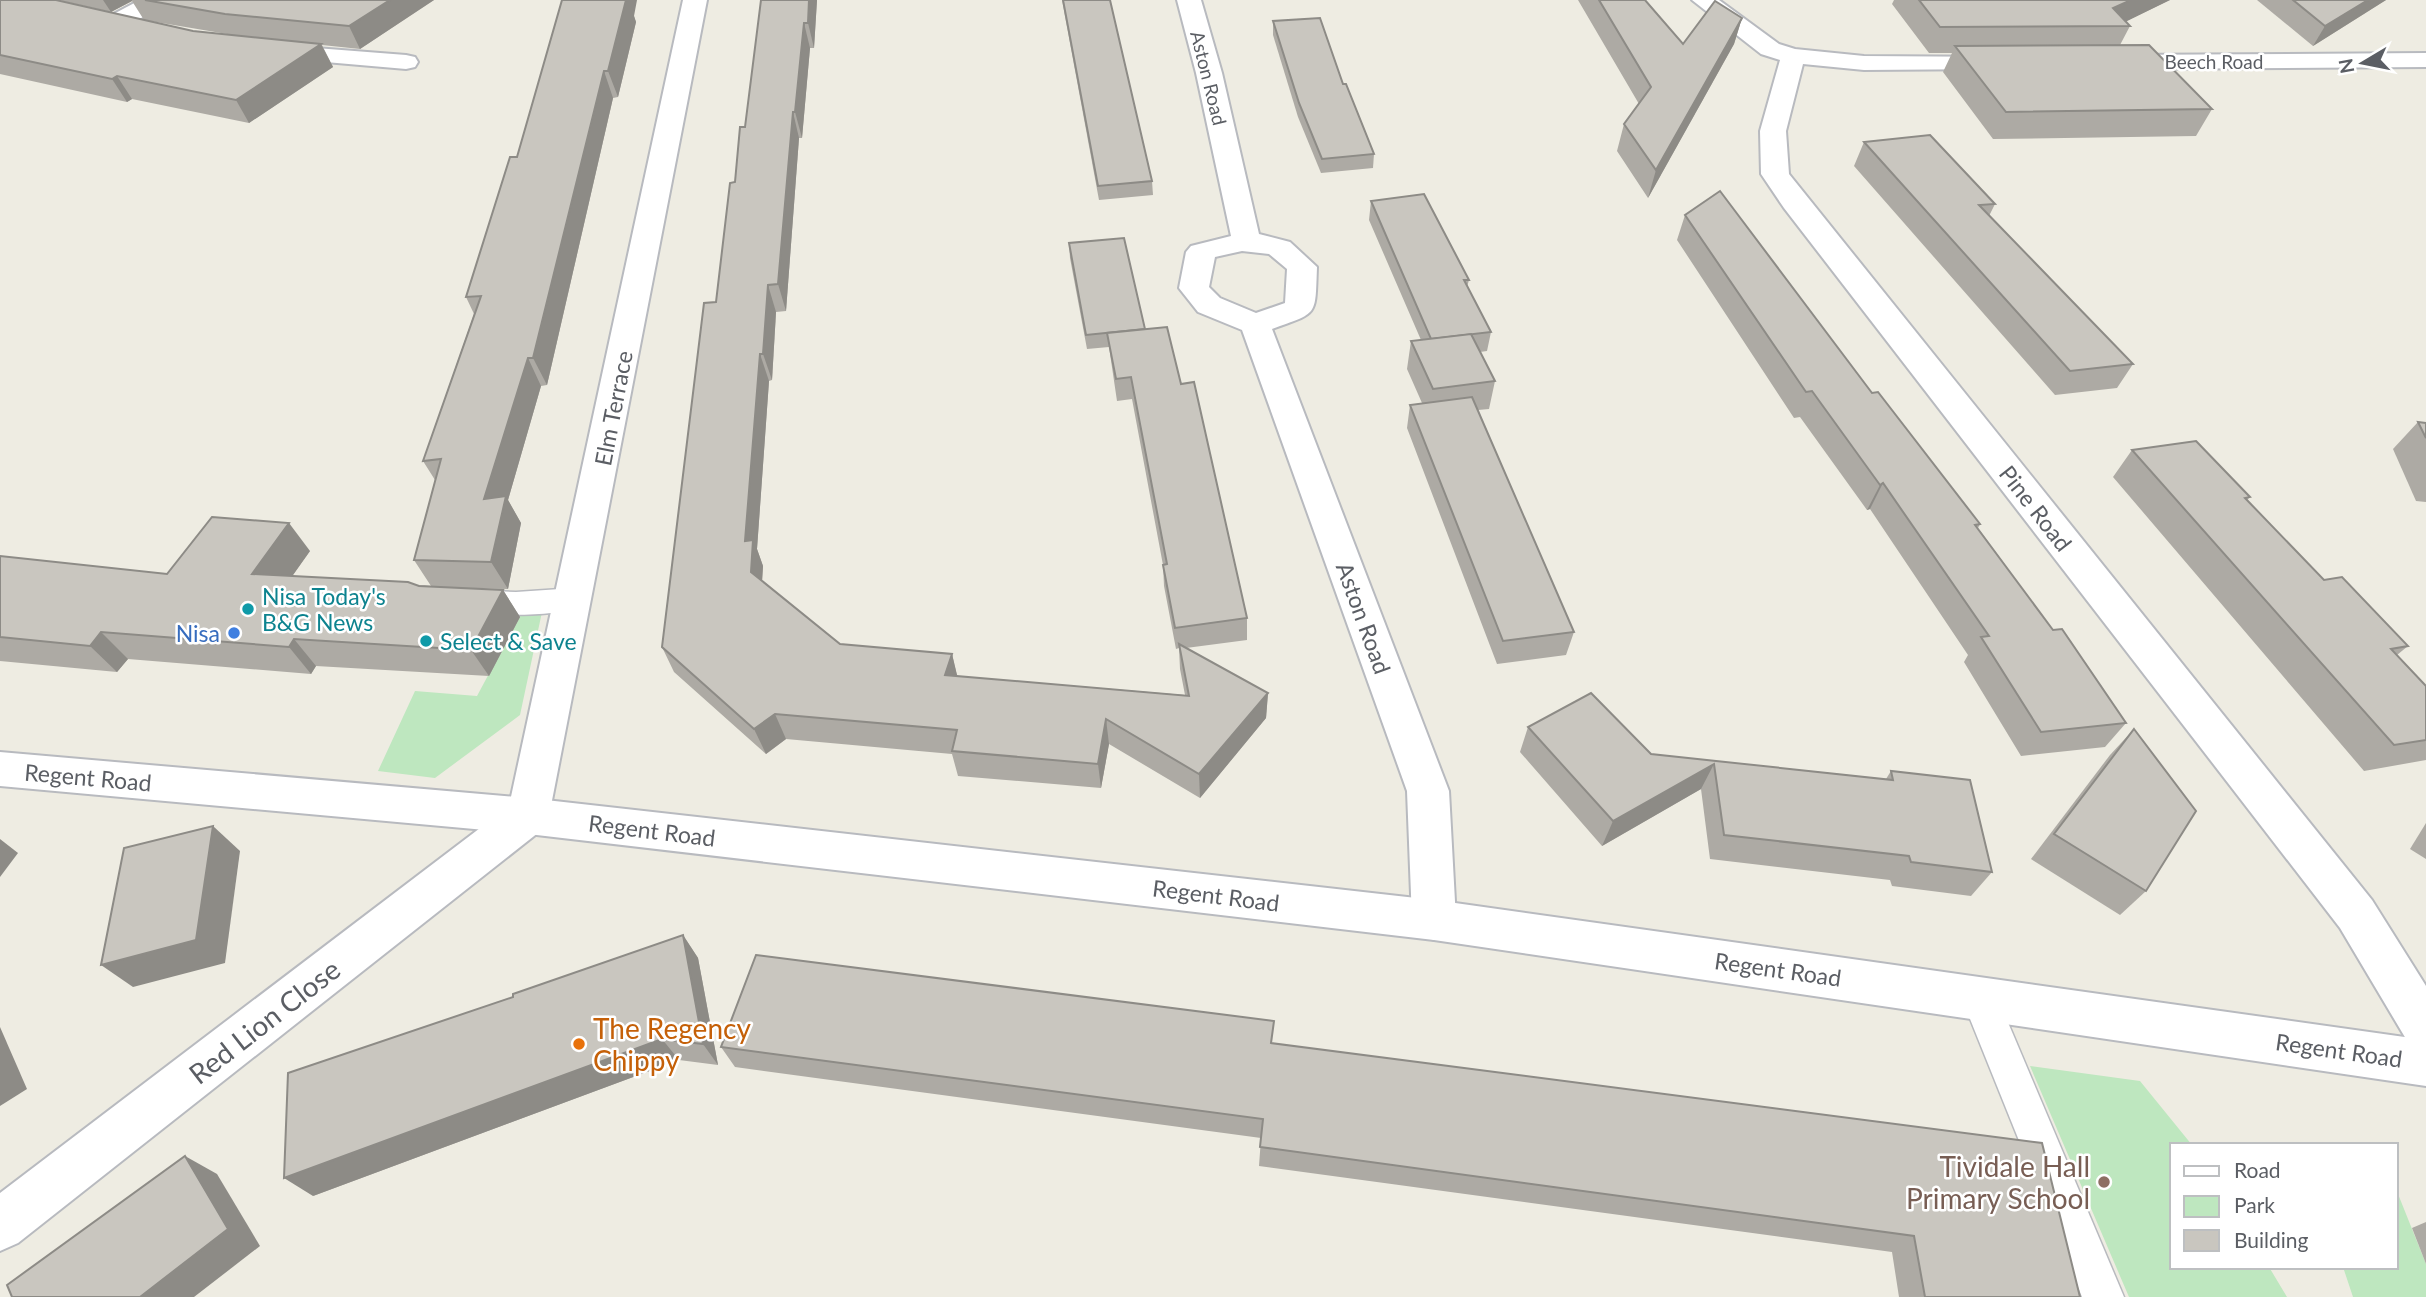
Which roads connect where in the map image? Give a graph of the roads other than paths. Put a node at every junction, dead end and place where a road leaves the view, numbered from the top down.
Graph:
1 (158, 0) edge
2 (695, 0) edge
3 (1189, 0) edge
4 (1704, 0) edge
5 (89, 17) edge
6 (114, 23) junction
7 (154, 32) edge
8 (258, 50) edge
9 (1793, 55) junction
10 (2426, 60) edge
11 (406, 62) dead end
12 (2029, 62) edge
13 (2083, 62) edge
14 (1246, 239) junction
15 (1255, 324) junction
16 (438, 599) edge
17 (575, 599) junction
18 (0, 769) edge
19 (528, 816) junction
20 (1434, 920) junction
21 (1980, 999) junction
22 (2426, 1028) edge
23 (2426, 1063) edge
24 (0, 1225) edge
25 (2103, 1297) edge

1 - 6 street
2 - 17 street, Elm Terrace
3 - 14 street, Aston Road
4 - 9 street
5 - 6 street
6 - 7 street
8 - 11 street
9 - 12 street
9 - 22 street, Pine Road
10 - 13 street, Beech Road
14 - 15 street
14 - 15 street
15 - 20 street, Aston Road
16 - 17 lane
17 - 19 street, Elm Terrace
18 - 19 street, Regent Road
19 - 20 street, Regent Road
19 - 24 street, Red Lion Close
20 - 21 street, Regent Road
21 - 23 street, Regent Road
21 - 25 lane

